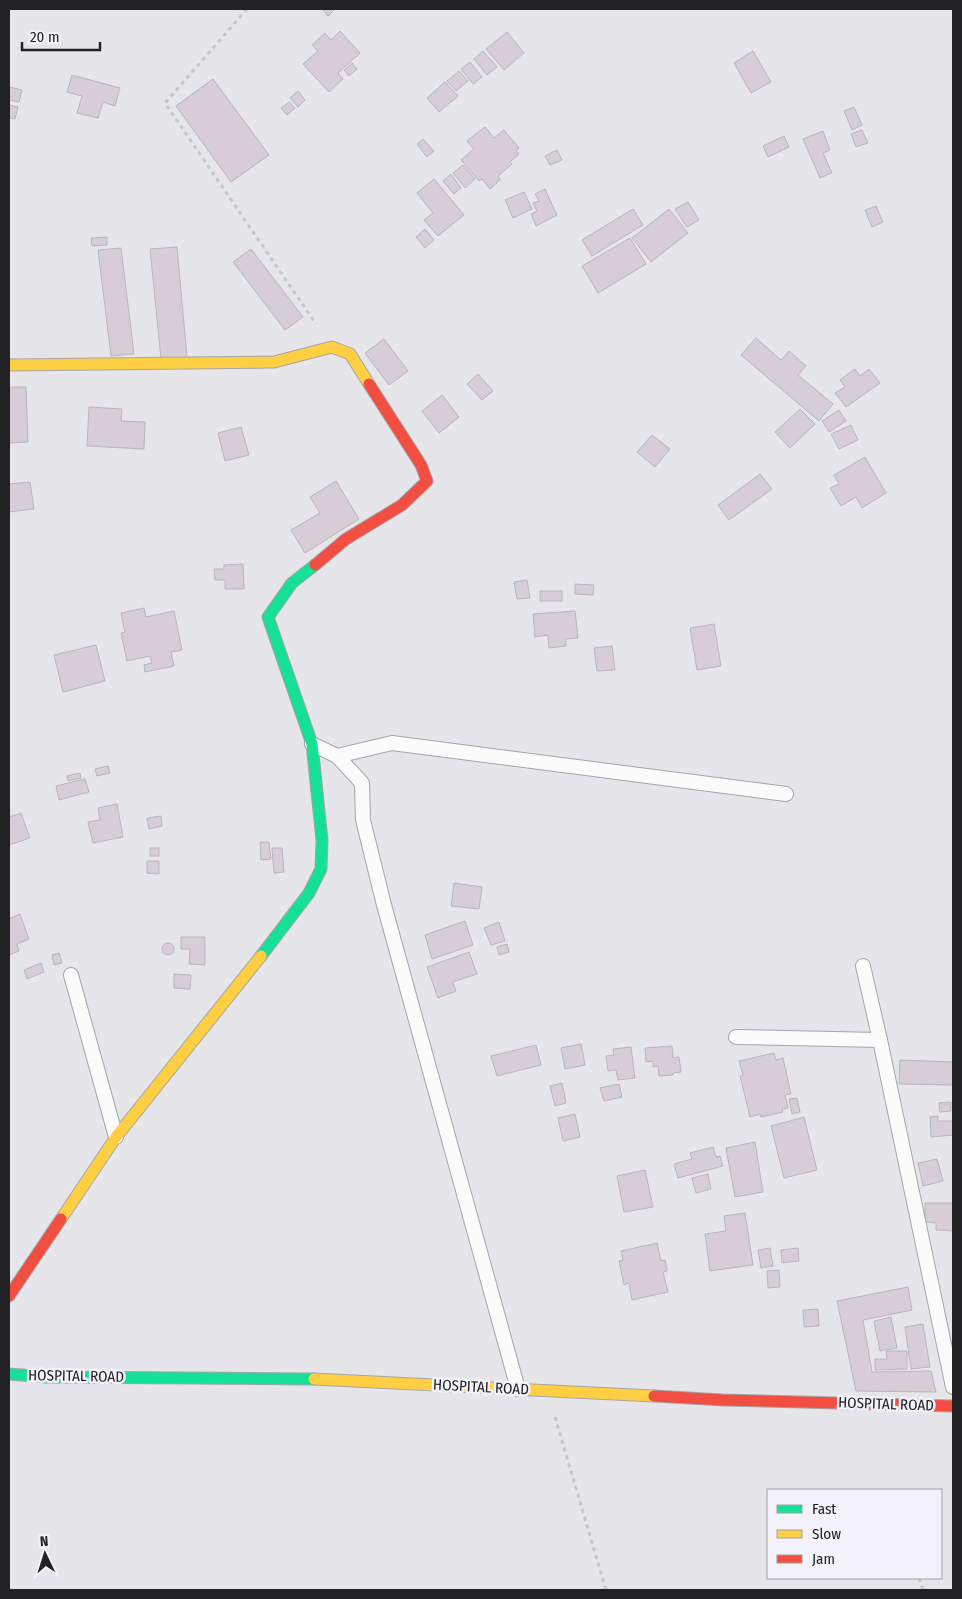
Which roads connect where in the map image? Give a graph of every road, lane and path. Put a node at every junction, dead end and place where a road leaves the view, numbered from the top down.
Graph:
1 (246, 9) edge
2 (332, 347) junction
3 (9, 366) edge
4 (312, 744) junction
5 (337, 756) junction
6 (786, 794) dead end
7 (863, 966) dead end
8 (71, 975) dead end
9 (736, 1037) dead end
10 (880, 1040) junction
11 (116, 1137) junction
12 (9, 1296) edge
13 (9, 1374) edge
14 (953, 1387) edge
15 (518, 1389) junction
16 (547, 1390) junction
17 (953, 1406) edge
18 (606, 1590) edge

1 - 2 path
2 - 3 street
2 - 4 street
4 - 5 lane
4 - 11 street
5 - 6 lane
5 - 15 lane
7 - 10 lane
8 - 11 lane
9 - 10 lane
10 - 14 lane
11 - 12 street
13 - 15 street, HOSPITAL ROAD
15 - 16 street, HOSPITAL ROAD
16 - 17 street, HOSPITAL ROAD
16 - 18 path

